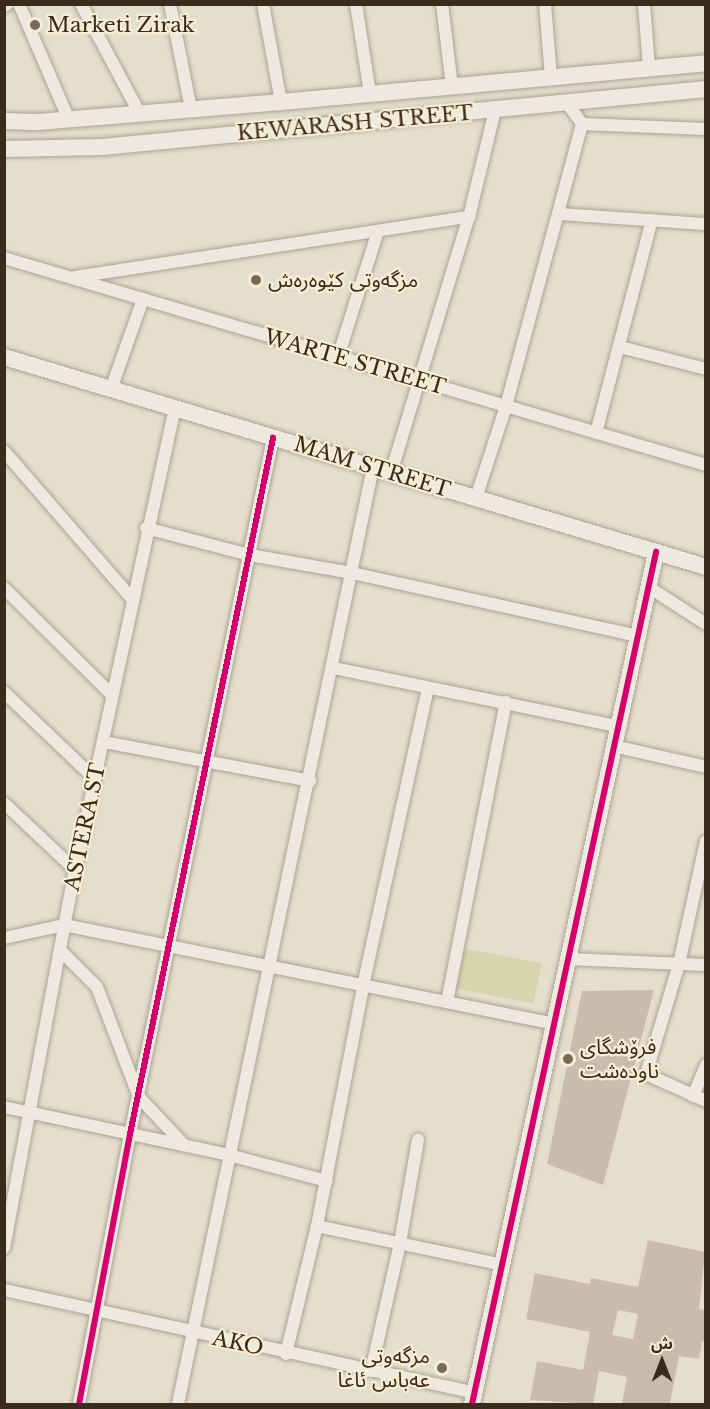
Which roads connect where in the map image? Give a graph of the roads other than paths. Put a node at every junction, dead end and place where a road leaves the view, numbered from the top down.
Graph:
1 (19, 4) edge
2 (81, 4) edge
3 (170, 4) edge
4 (263, 4) edge
5 (356, 4) edge
6 (442, 4) edge
7 (545, 4) edge
8 (644, 4) edge
9 (705, 63) edge
10 (650, 67) junction
11 (551, 77) junction
12 (518, 80) junction
13 (452, 87) junction
14 (428, 89) junction
15 (705, 89) edge
16 (370, 93) junction
17 (281, 102) junction
18 (567, 103) junction
19 (520, 108) junction
20 (191, 109) junction
21 (495, 110) junction
22 (139, 112) junction
23 (429, 117) junction
24 (69, 120) junction
25 (4, 121) edge
26 (582, 124) junction
27 (705, 129) edge
28 (4, 149) edge
29 (558, 214) junction
30 (469, 217) junction
31 (652, 220) junction
32 (705, 224) edge
33 (378, 231) junction
34 (4, 258) edge
35 (71, 278) junction
36 (143, 299) junction
37 (620, 347) junction
38 (4, 357) edge
39 (338, 357) junction
40 (705, 369) edge
41 (421, 381) junction
42 (111, 389) junction
43 (506, 406) junction
44 (175, 408) junction
45 (596, 433) junction
46 (273, 438) junction
47 (4, 452) edge
48 (705, 465) edge
49 (373, 467) junction
50 (391, 473) junction
51 (476, 498) junction
52 (146, 528) junction
53 (656, 552) junction
54 (250, 555) junction
55 (705, 567) edge
56 (352, 573) junction
57 (647, 586) junction
58 (4, 588) edge
59 (132, 599) junction
60 (705, 624) edge
61 (635, 635) junction
62 (334, 668) junction
63 (428, 688) junction
64 (4, 692) edge
65 (111, 694) junction
66 (506, 702) junction
67 (617, 726) junction
68 (104, 742) junction
69 (613, 746) junction
70 (208, 762) junction
71 (705, 767) edge
72 (95, 779) junction
73 (310, 781) junction
74 (4, 803) edge
75 (705, 841) edge
76 (75, 870) junction
77 (64, 925) junction
78 (4, 938) edge
79 (170, 945) junction
80 (60, 950) junction
81 (568, 959) junction
82 (679, 964) junction
83 (271, 965) junction
84 (705, 965) edge
85 (363, 986) junction
86 (447, 1002) junction
87 (552, 1023) junction
88 (705, 1065) edge
89 (693, 1096) junction
90 (139, 1097) junction
91 (705, 1101) edge
92 (4, 1107) edge
93 (32, 1112) junction
94 (130, 1134) junction
95 (418, 1140) dead end
96 (184, 1145) junction
97 (229, 1155) junction
98 (327, 1181) junction
99 (317, 1226) junction
100 (400, 1243) junction
101 (4, 1248) edge
102 (503, 1265) junction
103 (4, 1290) edge
104 (96, 1313) junction
105 (191, 1333) junction
106 (286, 1354) junction
107 (371, 1371) junction
108 (472, 1398) edge
109 (79, 1404) edge
110 (178, 1404) edge

1 - 24 street
2 - 22 street
3 - 20 street
4 - 17 street
5 - 16 street
6 - 13 street
7 - 11 street
8 - 10 street
9 - 10 street, KEWARASH STREET
10 - 11 street, KEWARASH STREET
11 - 12 street, KEWARASH STREET
12 - 13 street, KEWARASH STREET
12 - 19 street
13 - 14 street, KEWARASH STREET
14 - 16 street, KEWARASH STREET
14 - 23 street
15 - 18 street, KEWARASH STREET
16 - 17 street, KEWARASH STREET
17 - 20 street, KEWARASH STREET
18 - 19 street, KEWARASH STREET
18 - 26 street
19 - 21 street, KEWARASH STREET
20 - 22 street, KEWARASH STREET
21 - 23 street, KEWARASH STREET
21 - 30 street
22 - 24 street, KEWARASH STREET
23 - 28 street, KEWARASH STREET
24 - 25 street, KEWARASH STREET
26 - 27 street
26 - 29 street
29 - 31 street
29 - 43 street
30 - 33 street
30 - 41 street
31 - 32 street
31 - 37 street
33 - 35 street
33 - 39 street
34 - 35 street, WARTE STREET
35 - 36 street, WARTE STREET
36 - 39 street, WARTE STREET
36 - 42 street
37 - 40 street
37 - 45 street
38 - 42 street, MAM STREET
39 - 41 street, WARTE STREET
41 - 43 street, WARTE STREET
41 - 50 street
42 - 44 street, MAM STREET
43 - 45 street, WARTE STREET
43 - 51 street
44 - 46 street, MAM STREET
44 - 52 street, ASTERA ST
45 - 48 street, WARTE STREET
46 - 49 street, MAM STREET
46 - 54 street
47 - 59 street
49 - 50 street, MAM STREET
49 - 56 street
50 - 51 street, MAM STREET
51 - 53 street, MAM STREET
52 - 54 street
52 - 59 street, ASTERA ST
53 - 55 street, MAM STREET
53 - 57 street
54 - 56 street
54 - 70 street
56 - 61 street
56 - 62 street
57 - 60 street
57 - 61 street
58 - 65 street
59 - 65 street, ASTERA ST
61 - 67 street
62 - 63 street
62 - 73 street
63 - 66 street
63 - 85 street
64 - 72 street
65 - 68 street, ASTERA ST
66 - 67 street
66 - 86 street
67 - 69 street
68 - 70 street
68 - 72 street, ASTERA ST
69 - 71 street
69 - 81 street
70 - 73 street
70 - 79 street
72 - 76 street, ASTERA ST
73 - 83 street
74 - 76 street
75 - 82 street
76 - 77 street, ASTERA ST
77 - 78 street
77 - 79 street
77 - 80 street, ASTERA ST
79 - 83 street
79 - 90 street
80 - 90 street
80 - 93 street, ASTERA ST
81 - 82 street
81 - 87 street
82 - 84 street
82 - 89 street
83 - 85 street
83 - 97 street
85 - 86 street
85 - 98 street
86 - 87 street
87 - 102 street
88 - 89 street
89 - 91 street
90 - 94 street
90 - 96 street
92 - 93 street
93 - 94 street
93 - 101 street, ASTERA ST
94 - 96 street
94 - 104 street
95 - 100 street
96 - 97 street
97 - 98 street
97 - 105 street
98 - 99 street
99 - 100 street
99 - 106 street
100 - 102 street
100 - 107 street
102 - 108 street
103 - 104 street, AKO
104 - 105 street, AKO
104 - 109 street
105 - 106 street, AKO
105 - 110 street
106 - 107 street, AKO
107 - 108 street, AKO

